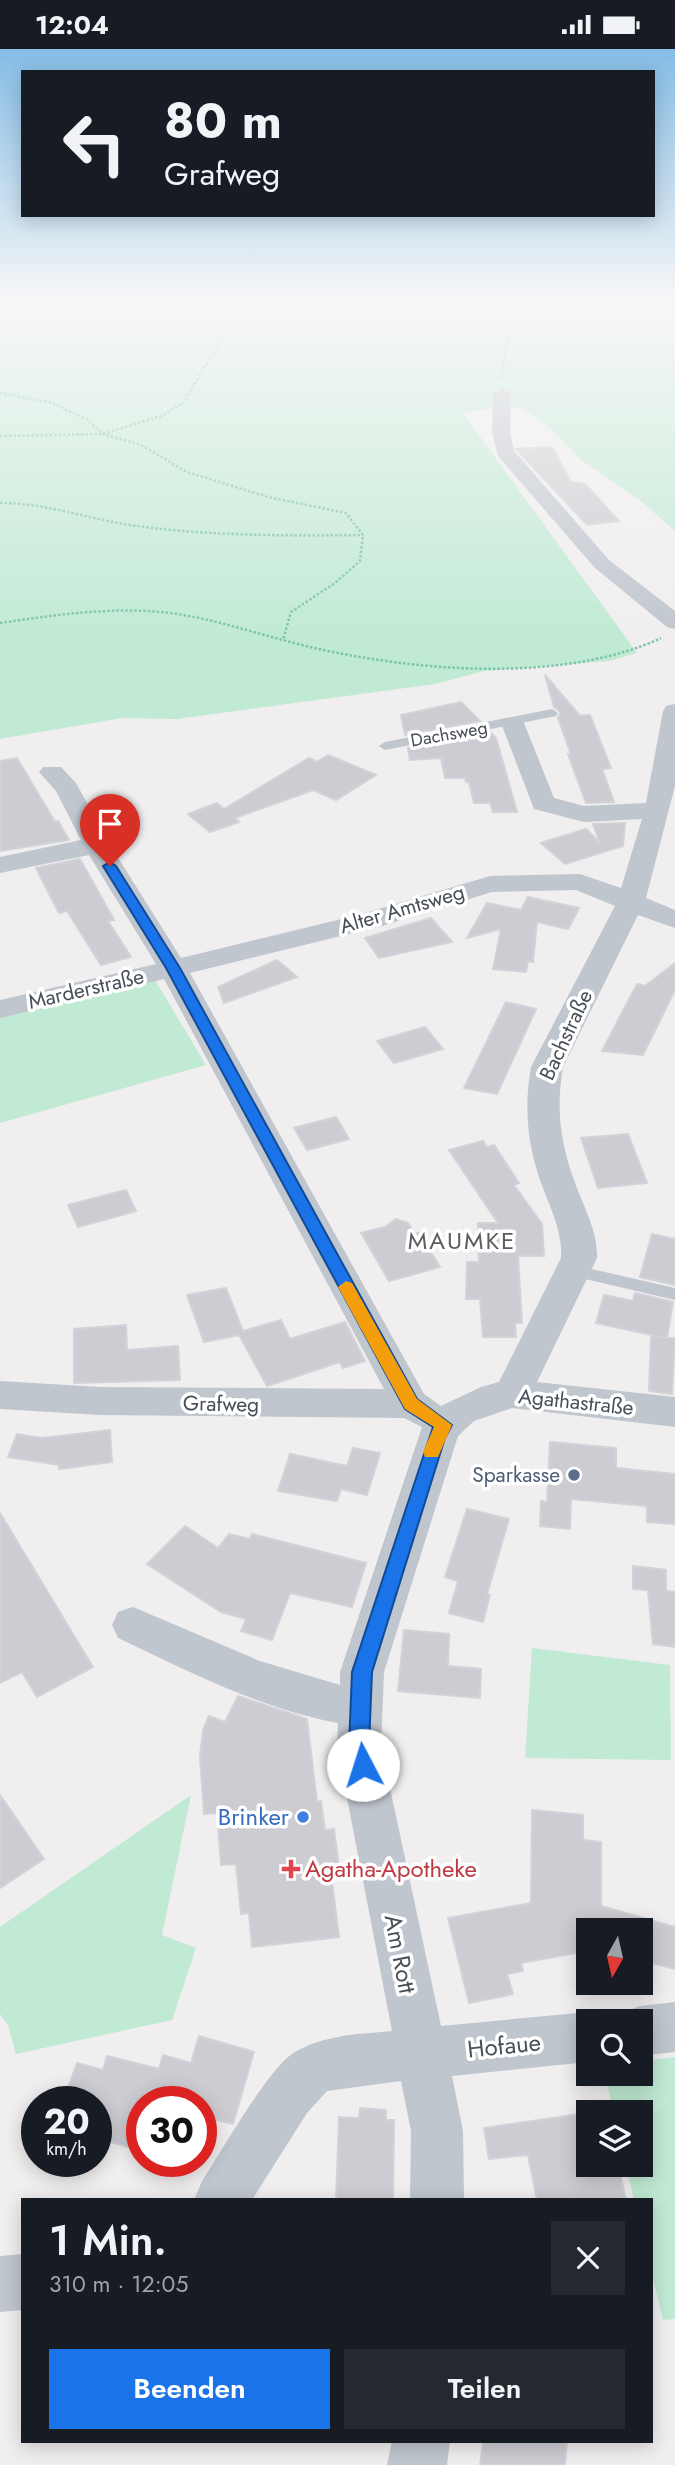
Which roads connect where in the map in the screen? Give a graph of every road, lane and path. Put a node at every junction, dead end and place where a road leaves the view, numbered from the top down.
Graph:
1 (79, 416) edge
2 (160, 416) edge
3 (501, 416) edge
4 (103, 435) junction
5 (0, 436) edge
6 (0, 503) edge
7 (363, 535) junction
8 (0, 623) edge
9 (671, 627) edge
10 (283, 640) junction
11 (675, 711) edge
12 (552, 713) dead end
13 (513, 723) junction
14 (385, 746) dead end
15 (51, 772) dead end
16 (658, 810) junction
17 (97, 845) junction
18 (0, 865) edge
19 (630, 904) junction
20 (675, 920) edge
21 (173, 968) junction
22 (0, 1009) edge
23 (574, 1271) junction
24 (675, 1294) edge
25 (512, 1394) junction
26 (2, 1400) edge
27 (675, 1412) edge
28 (427, 1415) junction
29 (133, 1625) dead end
30 (360, 1708) junction
31 (675, 2027) edge
32 (653, 2030) edge
33 (576, 2038) edge
34 (421, 2056) junction
35 (223, 2198) edge
36 (438, 2198) edge
37 (21, 2282) edge
38 (0, 2284) edge
39 (421, 2443) edge
40 (418, 2465) edge

1 - 4 path
2 - 4 path
3 - 9 street
4 - 5 path
4 - 7 path
6 - 7 path
7 - 10 path
8 - 10 path
9 - 10 path
11 - 16 street, Bachstraße
12 - 13 lane, Dachsweg
13 - 14 lane, Dachsweg
13 - 16 street, Dachsweg
15 - 17 street
16 - 19 street, Bachstraße
17 - 18 street
17 - 21 street
19 - 20 street, Alter Amtsweg
19 - 21 street, Alter Amtsweg
19 - 23 street, Bachstraße
21 - 22 street, Marderstraße
21 - 28 street
23 - 24 lane
23 - 25 street, Bachstraße
25 - 27 street, Agathastraße
25 - 28 street, Agathastraße
26 - 28 street, Grafweg
28 - 30 street, Am Rott
29 - 30 street
30 - 34 street, Am Rott
31 - 32 street
33 - 34 street, Hofaue
34 - 35 street, Hofaue
34 - 36 street, Am Rott
37 - 38 street
39 - 40 street

